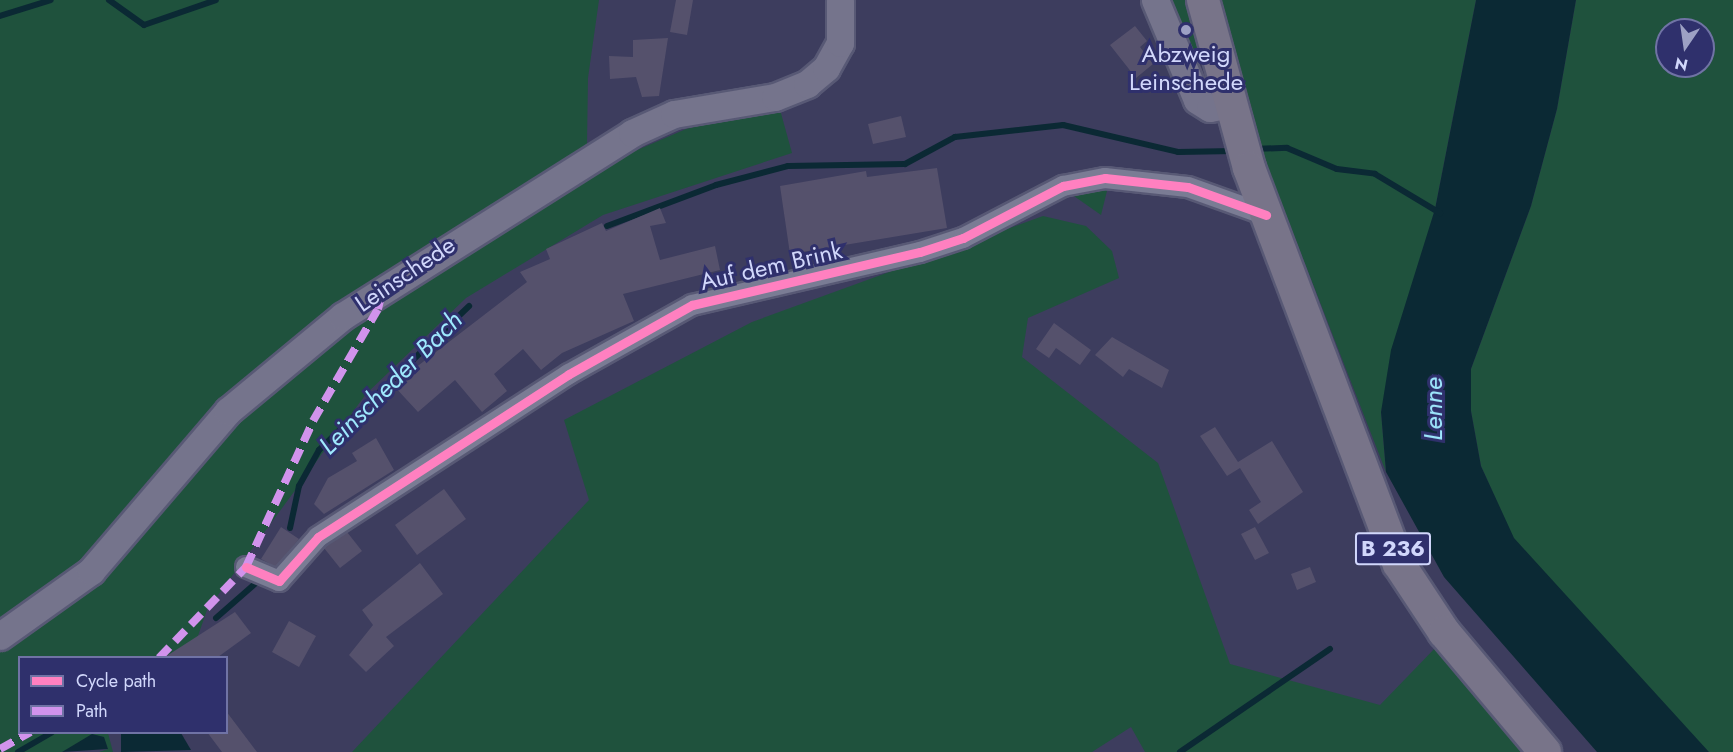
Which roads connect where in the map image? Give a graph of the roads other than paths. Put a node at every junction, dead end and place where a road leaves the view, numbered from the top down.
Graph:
1 (840, 0) edge
2 (1155, 0) edge
3 (1203, 0) edge
4 (1230, 104) junction
5 (1266, 215) junction
6 (246, 567) dead end
7 (0, 636) edge
8 (1545, 752) edge

1 - 7 main road, Leinschede
2 - 4 main road
3 - 4 main road, B 236
4 - 5 main road, B 236
5 - 6 street, Auf dem Brink
5 - 8 main road, B 236

